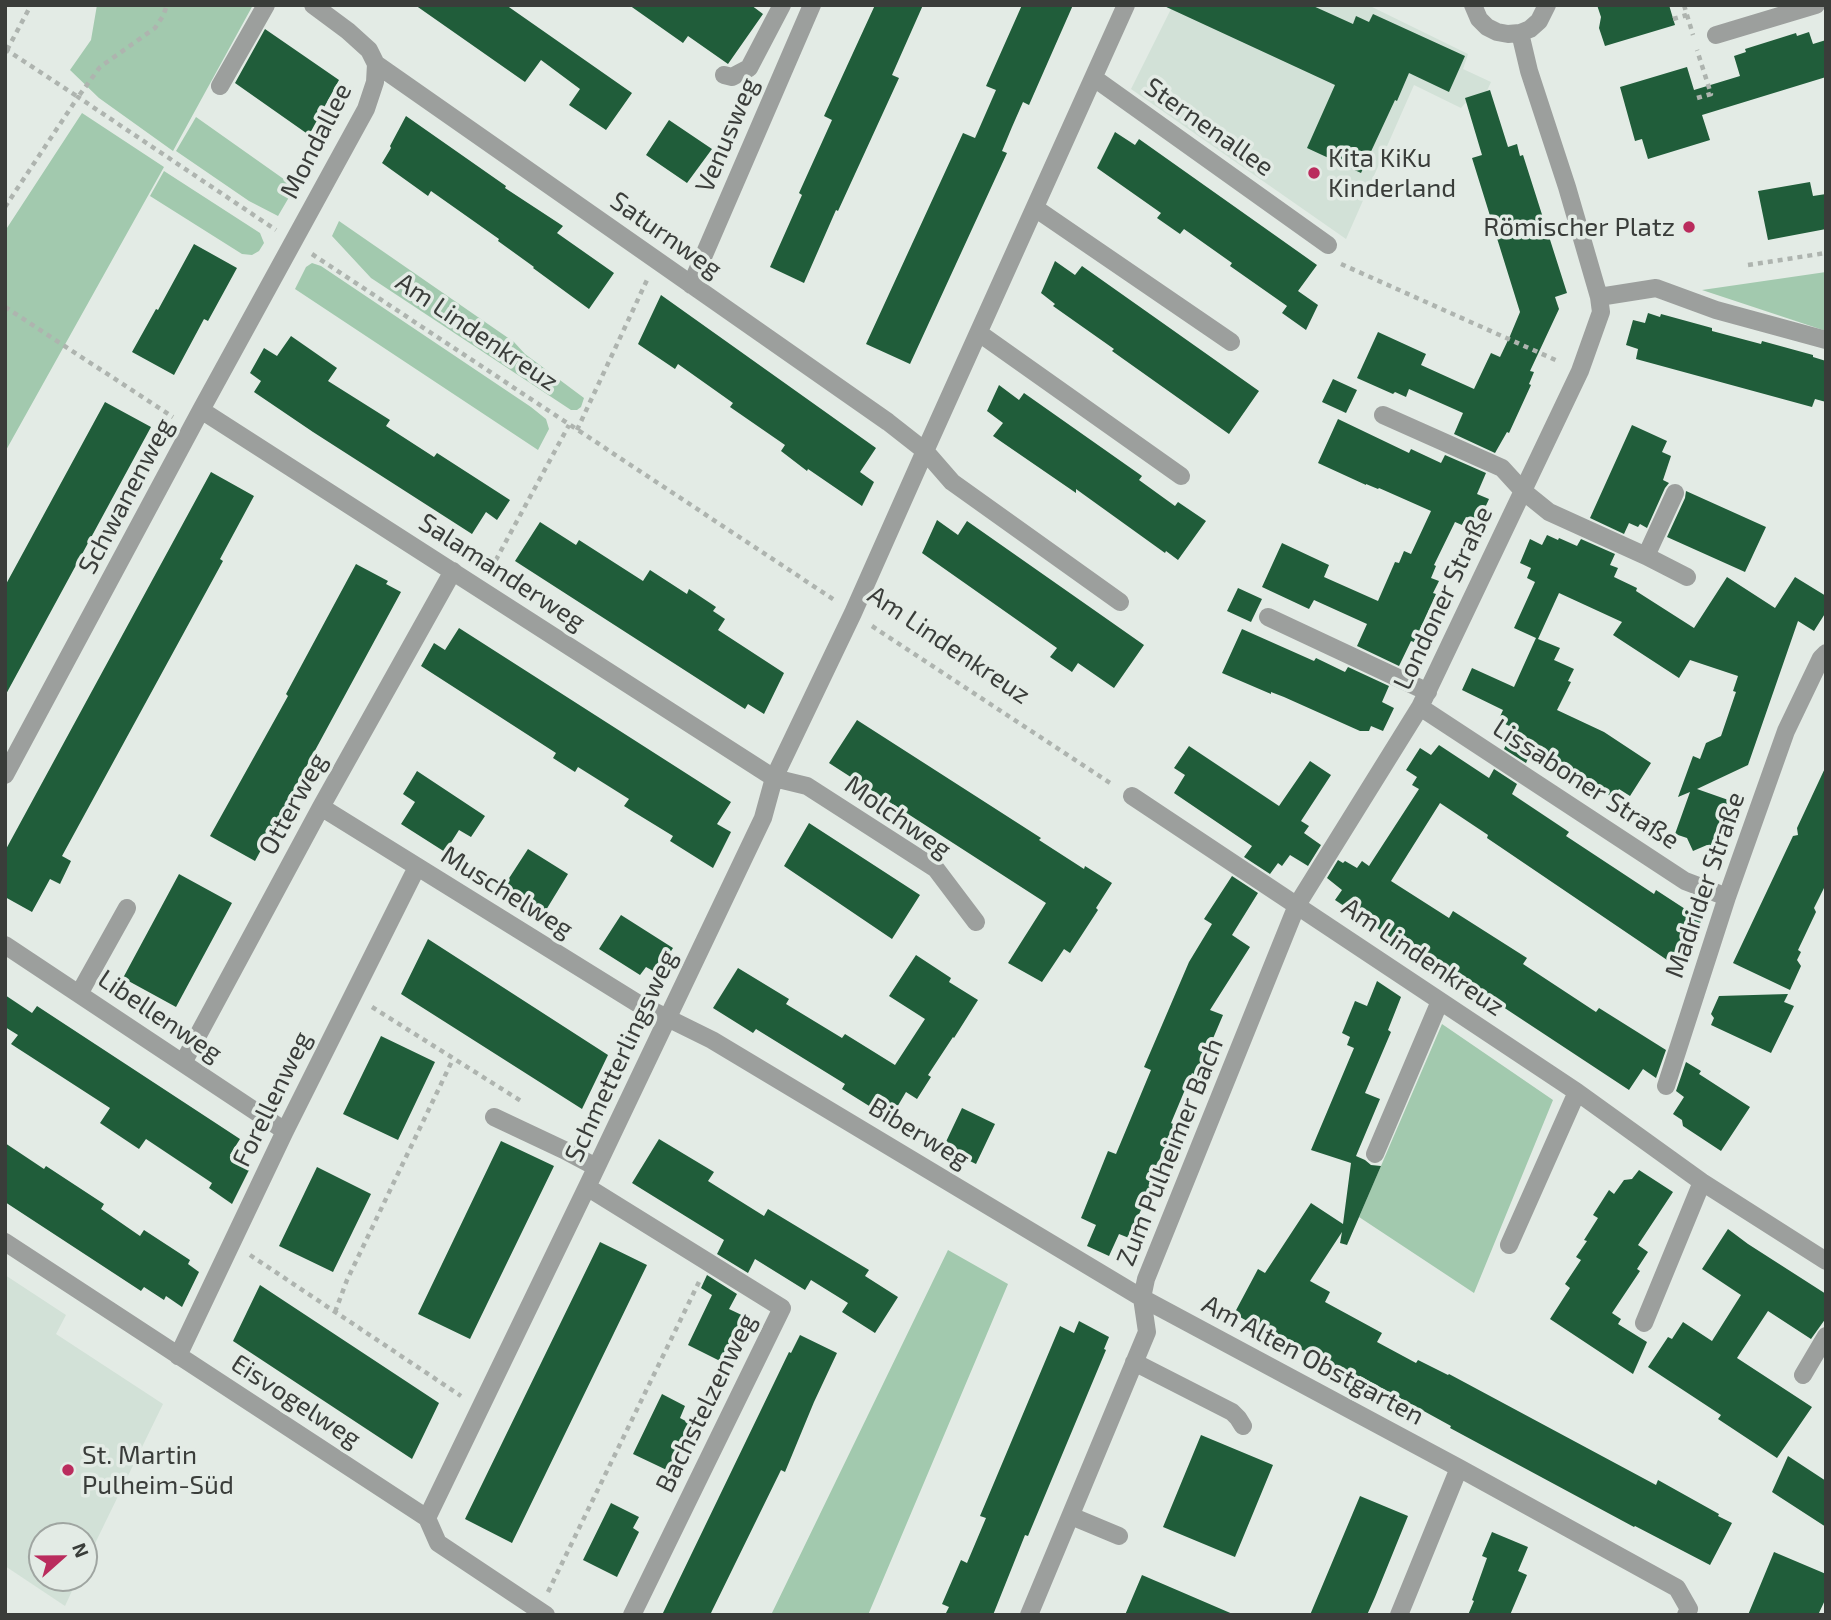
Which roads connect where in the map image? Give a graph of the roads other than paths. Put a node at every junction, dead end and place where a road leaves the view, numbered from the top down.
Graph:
1 (267, 5) edge
2 (313, 5) edge
3 (782, 5) edge
4 (1126, 5) edge
5 (1473, 5) edge
6 (1547, 5) edge
7 (1816, 5) edge
8 (809, 6) edge
9 (1520, 33) junction
10 (1716, 35) dead end
11 (376, 64) junction
12 (724, 75) dead end
13 (1094, 78) junction
14 (220, 86) dead end
15 (1035, 208) junction
16 (293, 242) joint
17 (1328, 245) road end
18 (691, 285) junction
19 (1599, 297) junction
20 (979, 332) junction
21 (1826, 341) edge
22 (1231, 342) dead end
23 (201, 410) junction
24 (1383, 415) dead end
25 (925, 451) junction
26 (1181, 476) dead end
27 (1522, 491) junction
28 (1675, 493) dead end
29 (1646, 556) junction
30 (453, 571) junction
31 (1688, 577) dead end
32 (1120, 602) dead end
33 (1268, 617) dead end
34 (1826, 653) edge
35 (1424, 699) junction
36 (5, 775) edge
37 (774, 778) junction
38 (1132, 796) road end
39 (321, 807) junction
40 (417, 867) junction
41 (1727, 897) junction
42 (1297, 905) junction
43 (127, 908) dead end
44 (976, 922) dead end
45 (5, 945) edge
46 (79, 994) junction
47 (1440, 1001) junction
48 (667, 1018) junction
49 (183, 1063) junction
50 (1666, 1086) dead end
51 (1577, 1092) junction
52 (494, 1117) dead end
53 (285, 1131) junction
54 (1375, 1154) dead end
55 (596, 1167) junction
56 (1702, 1182) junction
57 (587, 1187) junction
58 (5, 1242) edge
59 (1509, 1245) dead end
60 (1826, 1261) edge
61 (1142, 1298) junction
62 (1644, 1323) dead end
63 (1826, 1336) edge
64 (178, 1356) junction
65 (1134, 1362) junction
66 (1803, 1375) dead end
67 (1243, 1426) dead end
68 (1460, 1468) junction
69 (1070, 1516) junction
70 (427, 1518) junction
71 (1119, 1536) dead end
72 (543, 1612) edge
73 (632, 1615) edge
74 (1029, 1615) edge
75 (1399, 1615) edge
76 (1686, 1615) edge

1 - 14 street
2 - 11 street, Mondallee
3 - 12 street
4 - 13 street
5 - 9 street
6 - 9 street
7 - 10 street
8 - 18 street, Venusweg
9 - 19 street
11 - 16 street, Mondallee
11 - 18 street, Saturnweg
13 - 15 street
13 - 17 street, Sternenallee
15 - 20 street
15 - 22 street
16 - 23 street, Schwanenweg
18 - 25 street, Saturnweg
19 - 21 street
19 - 27 street, Londoner Straße
20 - 25 street
20 - 26 street
23 - 30 street, Salamanderweg
23 - 36 street, Schwanenweg
24 - 27 street
25 - 32 street
25 - 37 street, Schmetterlingsweg
27 - 29 street
27 - 35 street, Londoner Straße
28 - 29 street
29 - 31 street
30 - 37 street, Salamanderweg
30 - 39 street, Otterweg
33 - 35 street, Lissaboner Straße
34 - 41 street, Madrider Straße
35 - 41 street, Lissaboner Straße
35 - 42 street, Londoner Straße
37 - 44 street, Molchweg
37 - 48 street, Schmetterlingsweg
38 - 42 street, Am Lindenkreuz
39 - 40 street, Muschelweg
39 - 49 street, Otterweg
40 - 48 street, Muschelweg
40 - 53 street, Forellenweg
41 - 50 street, Madrider Straße
42 - 47 street, Am Lindenkreuz
42 - 61 street, Zum Pulheimer Bach
43 - 46 street
45 - 46 street, Libellenweg
46 - 49 street, Libellenweg
47 - 51 street, Am Lindenkreuz
47 - 54 street
48 - 55 street, Schmetterlingsweg
48 - 61 street, Biberweg
49 - 53 street, Libellenweg
51 - 56 street, Am Lindenkreuz
51 - 59 street
52 - 55 street
53 - 64 street, Forellenweg
55 - 57 street, Schmetterlingsweg
56 - 60 street, Am Lindenkreuz
56 - 62 street
57 - 70 street, Schmetterlingsweg
57 - 73 street, Bachstelzenweg
58 - 64 street, Eisvogelweg
61 - 65 street, Zum Pulheimer Bach
61 - 68 street, Am Alten Obstgarten
63 - 66 street
64 - 70 street, Eisvogelweg
65 - 67 street
65 - 69 street, Zum Pulheimer Bach
68 - 75 street
68 - 76 street, Am Alten Obstgarten
69 - 71 street
69 - 74 street, Zum Pulheimer Bach
70 - 72 street, Eisvogelweg

